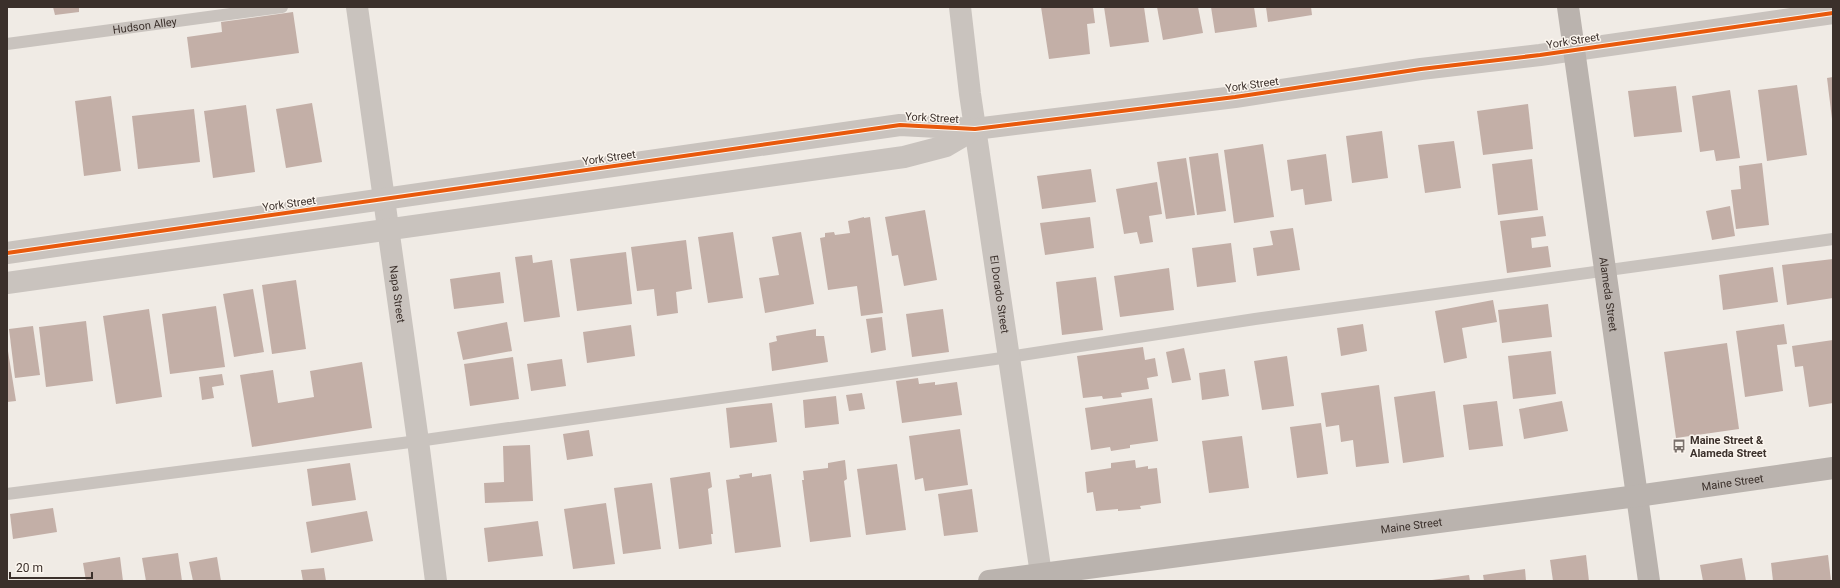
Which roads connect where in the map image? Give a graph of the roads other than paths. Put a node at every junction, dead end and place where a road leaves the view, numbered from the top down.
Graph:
1 (282, 7) edge
2 (357, 7) edge
3 (960, 7) edge
4 (1568, 7) edge
5 (1833, 13) edge
6 (7, 44) edge
7 (1574, 50) junction
8 (975, 129) junction
9 (384, 200) junction
10 (388, 229) junction
11 (1833, 239) edge
12 (7, 253) edge
13 (1605, 272) junction
14 (7, 283) edge
15 (1009, 357) junction
16 (418, 441) junction
17 (1833, 468) edge
18 (7, 494) edge
19 (1637, 496) junction
20 (1041, 577) edge
21 (436, 581) edge
22 (989, 581) edge
23 (1649, 581) edge

1 - 6 lane, Hudson Alley
2 - 9 street, Napa Street
3 - 8 street, El Dorado Street
4 - 7 street, Alameda Street
5 - 7 street, York Street
7 - 8 street, York Street
7 - 13 street, Alameda Street
8 - 9 street, York Street
8 - 10 street
8 - 15 street, El Dorado Street
9 - 10 street, Napa Street
9 - 12 street, York Street
10 - 14 street
10 - 16 street, Napa Street
11 - 13 lane
13 - 15 lane
13 - 19 street, Alameda Street
15 - 16 lane
15 - 20 street, El Dorado Street
16 - 18 lane
16 - 21 street, Napa Street
17 - 19 street, Maine Street
19 - 20 street, Maine Street
19 - 23 street, Alameda Street
20 - 22 street, Maine Street

